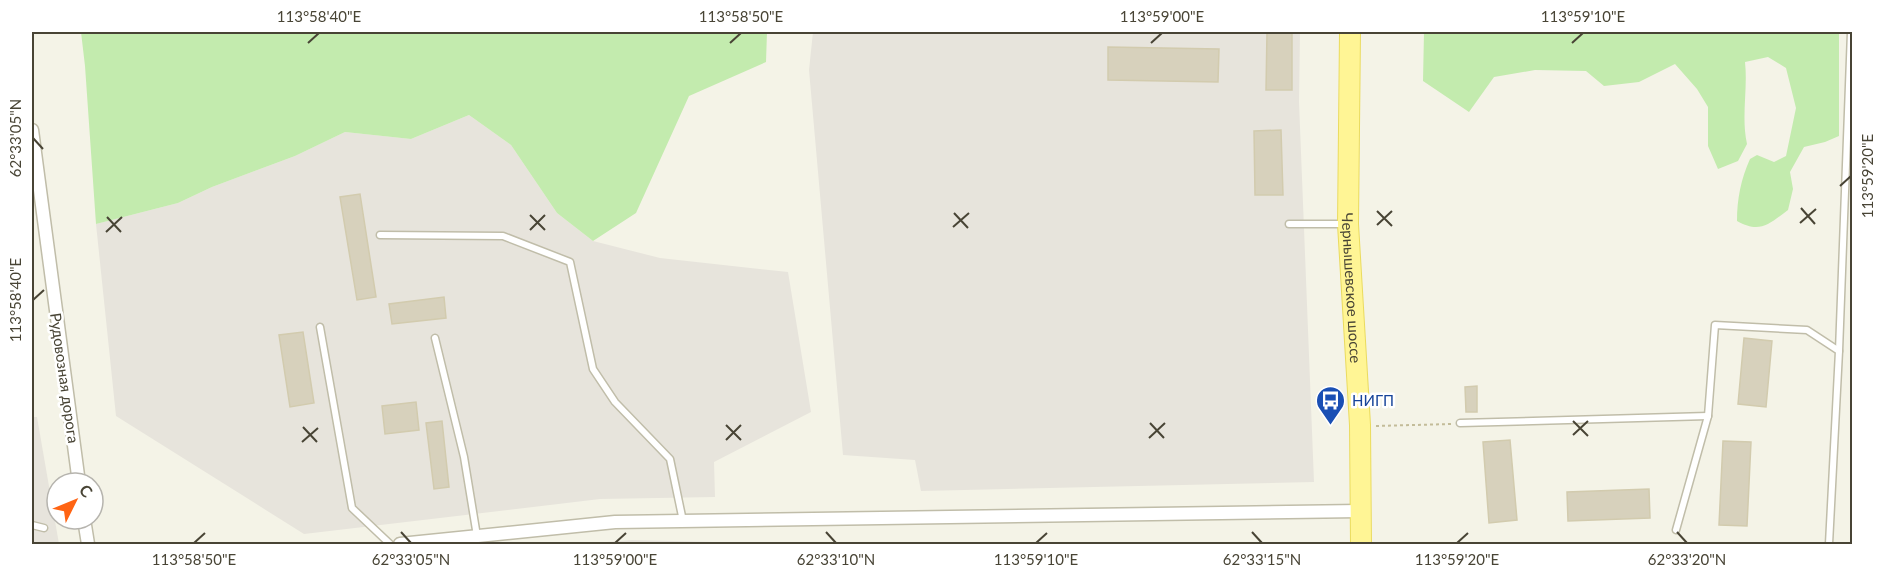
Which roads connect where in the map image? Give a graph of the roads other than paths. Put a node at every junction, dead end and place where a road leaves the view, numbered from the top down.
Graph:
1 (1350, 32) edge
2 (1851, 32) edge
3 (32, 130) edge
4 (1289, 224) dead end
5 (1348, 224) junction
6 (380, 235) dead end
7 (320, 327) dead end
8 (435, 338) dead end
9 (1839, 351) junction
10 (1708, 417) junction
11 (1460, 423) dead end
12 (78, 471) edge
13 (1360, 511) junction
14 (683, 521) junction
15 (32, 525) edge
16 (44, 528) dead end
17 (1676, 530) dead end
18 (477, 536) junction
19 (390, 544) edge
20 (400, 544) edge
21 (1361, 544) edge
22 (1829, 544) edge

1 - 5 main road, Чернышевское шоссе
2 - 9 lane
3 - 12 street, Рудовозная дорога
4 - 5 lane
5 - 13 main road, Чернышевское шоссе
6 - 14 lane
7 - 19 lane
8 - 18 lane
9 - 10 lane
9 - 22 lane
10 - 11 lane
10 - 17 lane
13 - 14 street
13 - 21 main road, Чернышевское шоссе
14 - 18 street
15 - 16 lane
18 - 20 street

